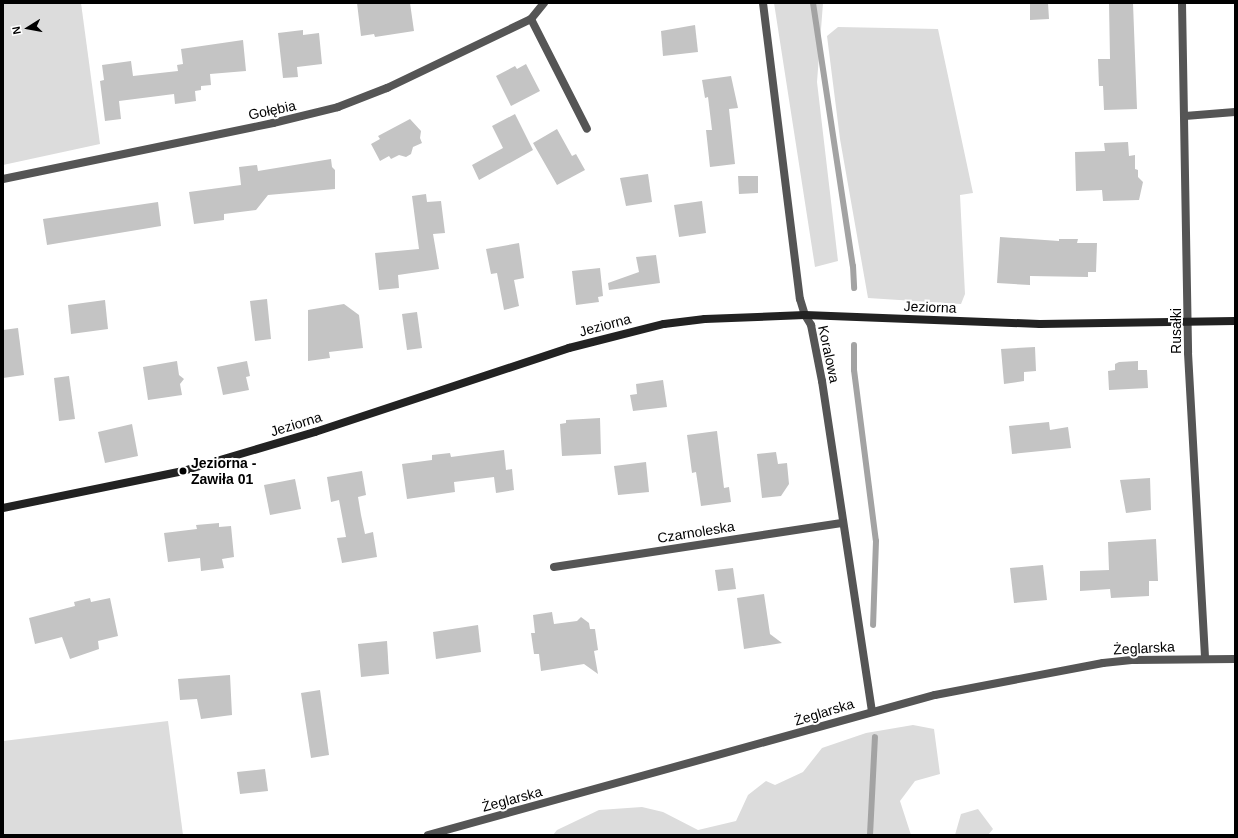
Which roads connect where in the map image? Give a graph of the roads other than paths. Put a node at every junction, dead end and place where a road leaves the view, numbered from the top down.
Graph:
1 (544, 3) edge
2 (763, 3) edge
3 (1182, 3) edge
4 (531, 19) junction
5 (1235, 112) edge
6 (1185, 116) junction
7 (587, 129) dead end
8 (3, 179) edge
9 (805, 316) junction
10 (1235, 321) edge
11 (1189, 322) junction
12 (3, 508) edge
13 (842, 523) junction
14 (554, 567) dead end
15 (1205, 658) junction
16 (1235, 659) edge
17 (872, 711) junction
18 (428, 835) edge

1 - 4 street, Gołębia
2 - 9 street, Koralowa
3 - 6 street, Rusałki
4 - 7 street
4 - 8 street, Gołębia
5 - 6 street
6 - 11 street, Rusałki
9 - 11 street, Jeziorna
9 - 12 street, Jeziorna
9 - 13 street, Koralowa
10 - 11 street, Jeziorna
11 - 15 street, Rusałki
13 - 14 street, Czarnoleska
13 - 17 street, Koralowa
15 - 16 street, Żeglarska
15 - 17 street, Żeglarska
17 - 18 street, Żeglarska

